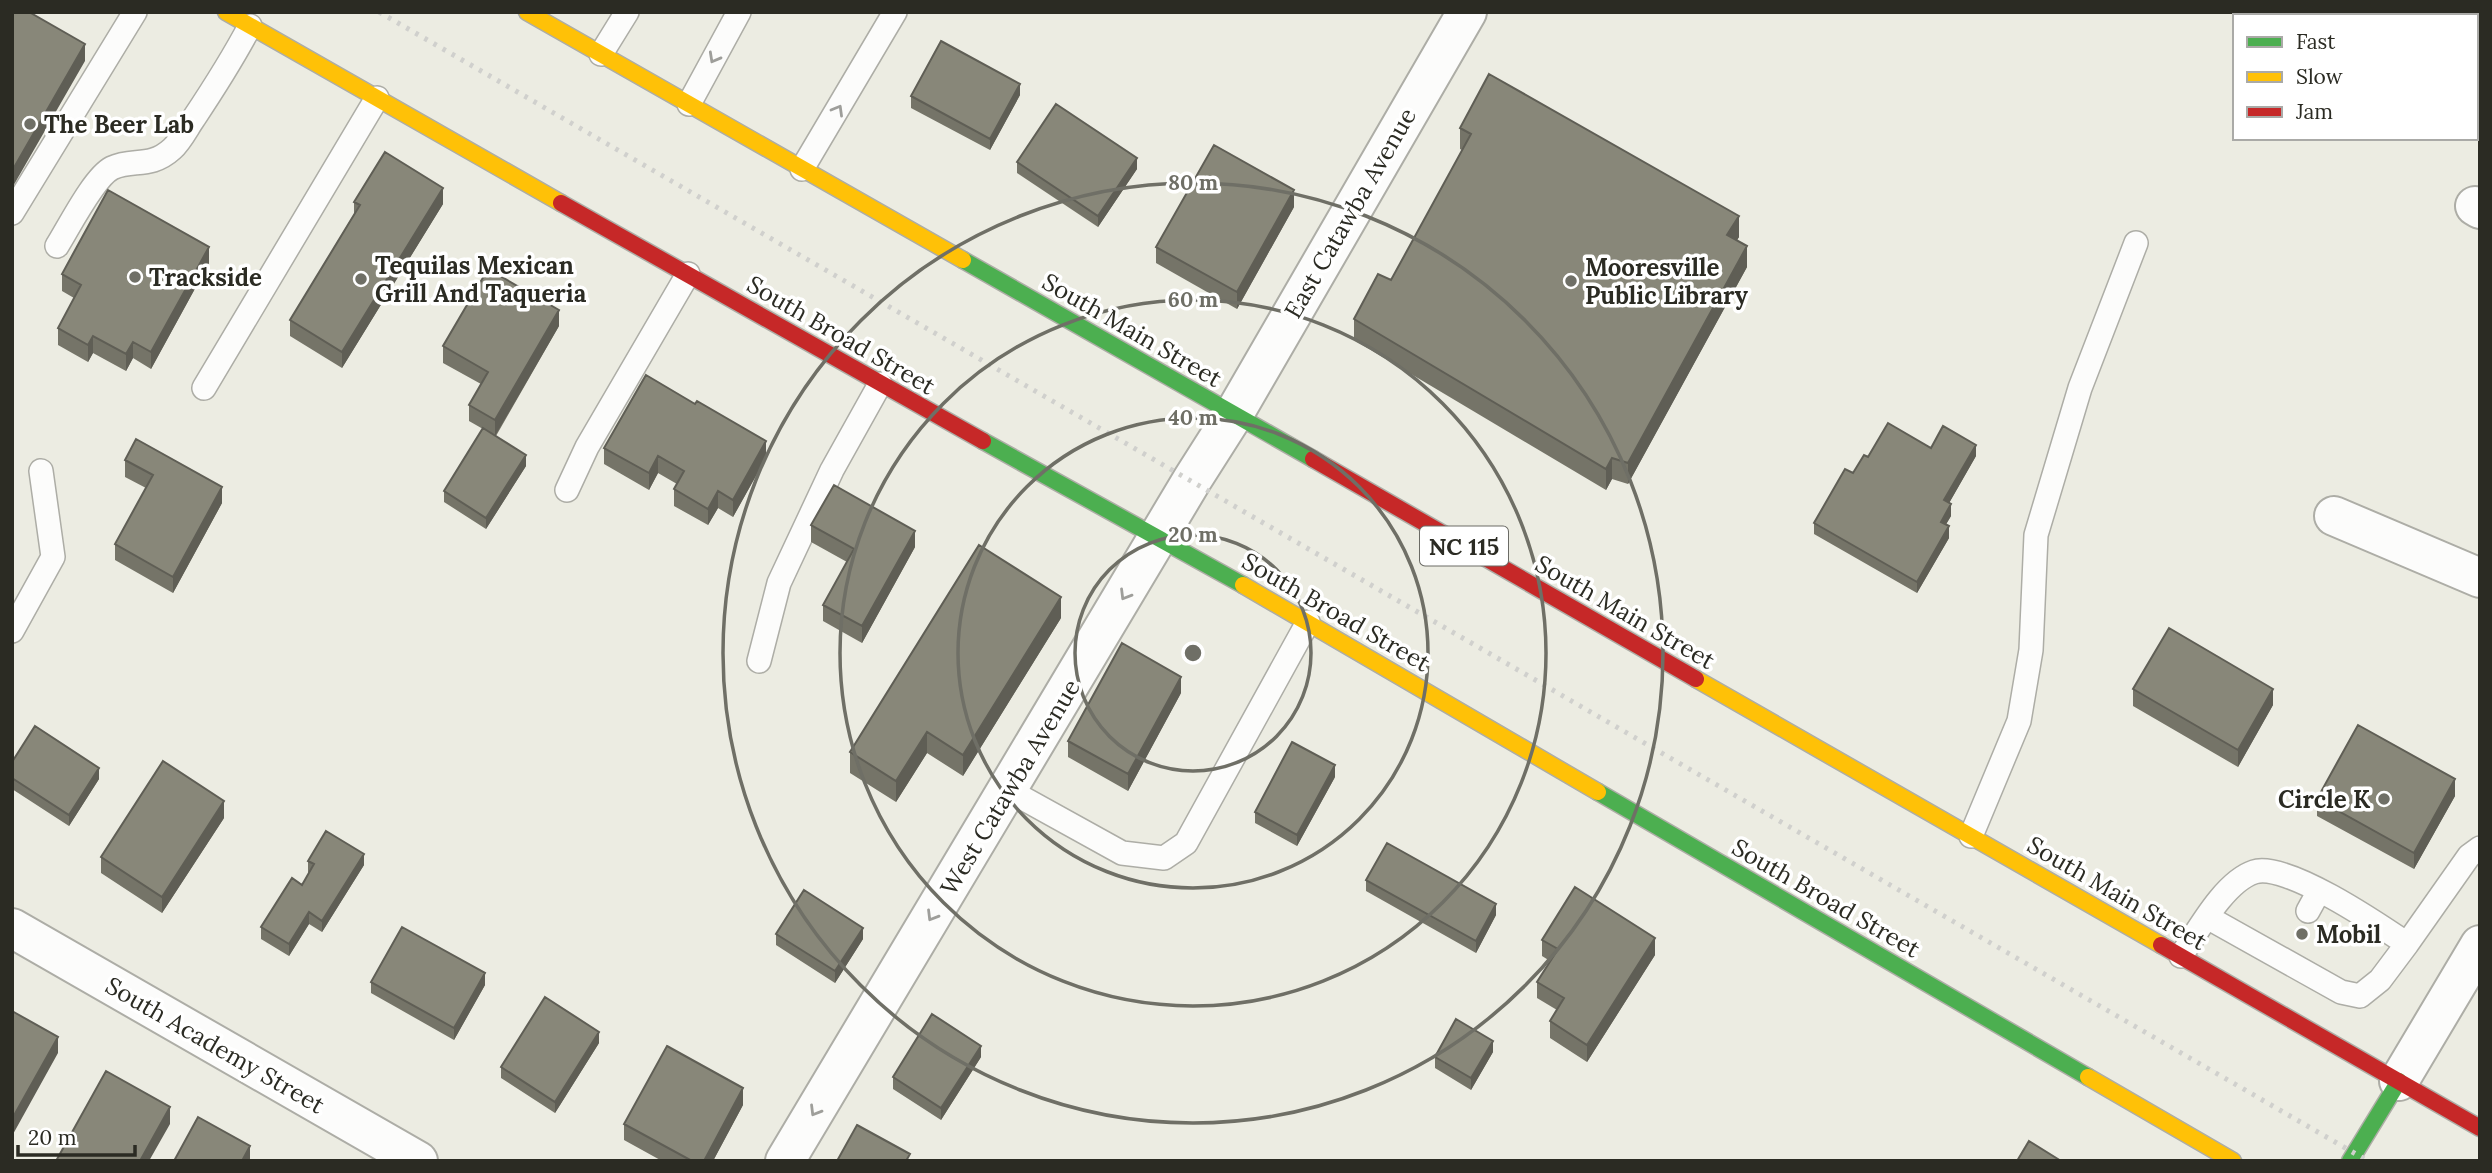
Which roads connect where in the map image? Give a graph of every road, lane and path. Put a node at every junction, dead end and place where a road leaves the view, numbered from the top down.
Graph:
1 (135, 12) edge
2 (226, 12) edge
3 (527, 12) edge
4 (627, 12) edge
5 (739, 12) edge
6 (895, 12) edge
7 (1466, 12) edge
8 (250, 26) junction
9 (601, 54) junction
10 (377, 98) junction
11 (689, 104) junction
12 (802, 169) junction
13 (12, 212) edge
14 (2136, 243) dead end
15 (57, 246) dead end
16 (688, 274) junction
17 (880, 384) junction
18 (204, 388) dead end
19 (1234, 414) junction
20 (41, 471) dead end
21 (566, 490) dead end
22 (2334, 516) dead end
23 (1160, 537) junction
24 (2480, 578) edge
25 (1308, 622) junction
26 (12, 631) edge
27 (759, 661) dead end
28 (1008, 790) junction
29 (1971, 836) junction
30 (2480, 848) edge
31 (2319, 891) junction
32 (2308, 911) dead end
33 (2207, 917) junction
34 (12, 928) edge
35 (2407, 944) junction
36 (2480, 945) edge
37 (2181, 956) junction
38 (2399, 1081) junction
39 (2480, 1128) edge
40 (418, 1161) edge
41 (785, 1161) edge
42 (2233, 1161) edge
43 (2350, 1161) edge

1 - 13 lane
2 - 8 street, South Broad Street
3 - 9 street, South Main Street / NC 115
4 - 9 lane
5 -> 11 lane
12 -> 6 lane
7 - 19 street, East Catawba Avenue
8 - 10 street, South Broad Street
8 - 15 lane
9 - 11 street, South Main Street / NC 115
10 - 16 street, South Broad Street
10 - 18 lane
11 - 12 street, South Main Street / NC 115
12 - 19 street, South Main Street / NC 115
14 - 29 lane
16 - 17 street, South Broad Street
16 - 21 lane
17 - 23 street, South Broad Street
17 - 27 lane
19 - 23 street, West Catawba Avenue
19 - 29 street, South Main Street / NC 115
20 - 26 lane
22 - 24 street
23 - 25 street, South Broad Street
23 -> 28 street, West Catawba Avenue
25 - 28 lane
25 - 42 street, South Broad Street
28 -> 41 street, West Catawba Avenue
29 - 37 street, South Main Street / NC 115
30 - 35 lane
31 - 32 lane
31 - 33 lane
31 - 35 lane
33 - 35 lane
33 - 37 lane
34 - 40 street, South Academy Street
36 - 38 street
37 - 38 street, South Main Street / NC 115
38 - 39 street, South Main Street / NC 115
38 - 43 street

